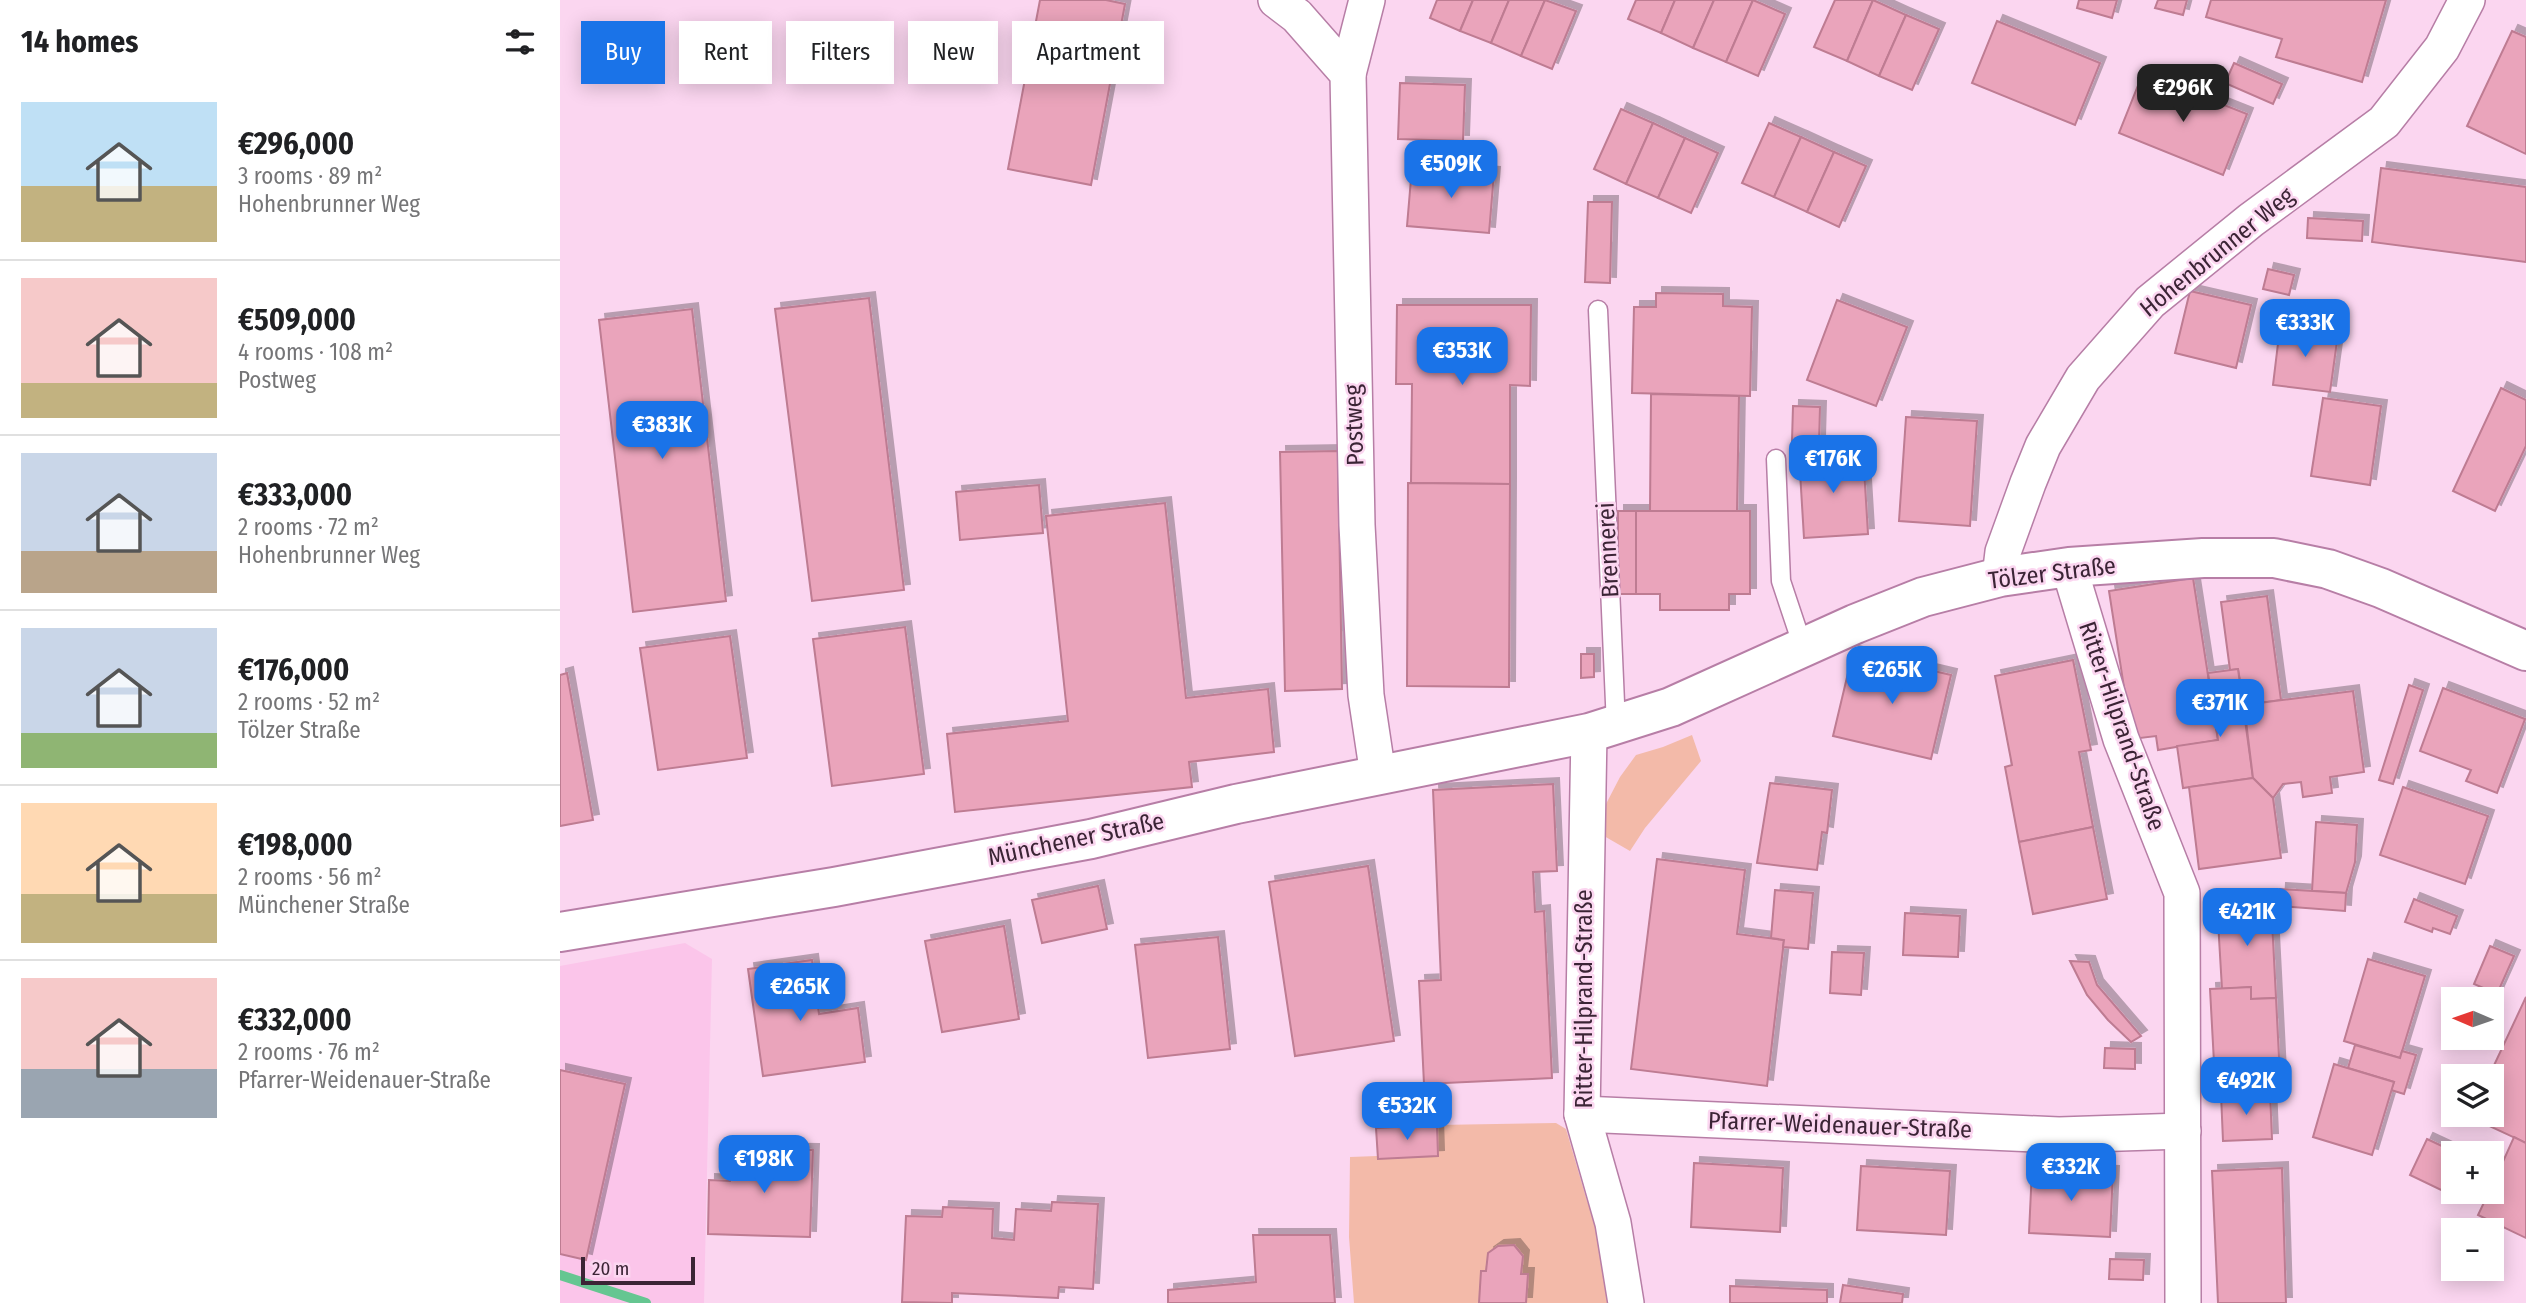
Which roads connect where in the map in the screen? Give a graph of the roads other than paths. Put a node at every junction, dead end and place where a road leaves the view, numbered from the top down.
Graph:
1 (1276, 0) edge
2 (1367, 0) edge
3 (2467, 0) edge
4 (1348, 74) junction
5 (1598, 310) dead end
6 (1776, 459) dead end
7 (2069, 567) junction
8 (2000, 577) junction
9 (1803, 648) junction
10 (2526, 651) edge
11 (1602, 729) junction
12 (1378, 775) junction
13 (560, 932) edge
14 (1581, 1114) junction
15 (2183, 1131) junction
16 (1626, 1303) edge
17 (2183, 1303) edge

1 - 4 street
2 - 4 street, Postweg
3 - 8 street, Hohenbrunner Weg
4 - 12 street, Postweg
5 - 11 lane, Brennerei
6 - 9 lane
7 - 8 main road, Tölzer Straße
7 - 10 main road, Tölzer Straße
7 - 15 street, Ritter-Hilprand-Straße
8 - 9 main road, Tölzer Straße
9 - 11 main road, Tölzer Straße
11 - 12 main road, Münchener Straße
11 - 14 street, Ritter-Hilprand-Straße
12 - 13 main road, Münchener Straße
14 - 15 street, Pfarrer-Weidenauer-Straße
14 - 16 street, Ritter-Hilprand-Straße
15 - 17 street, Ritter-Hilprand-Straße

